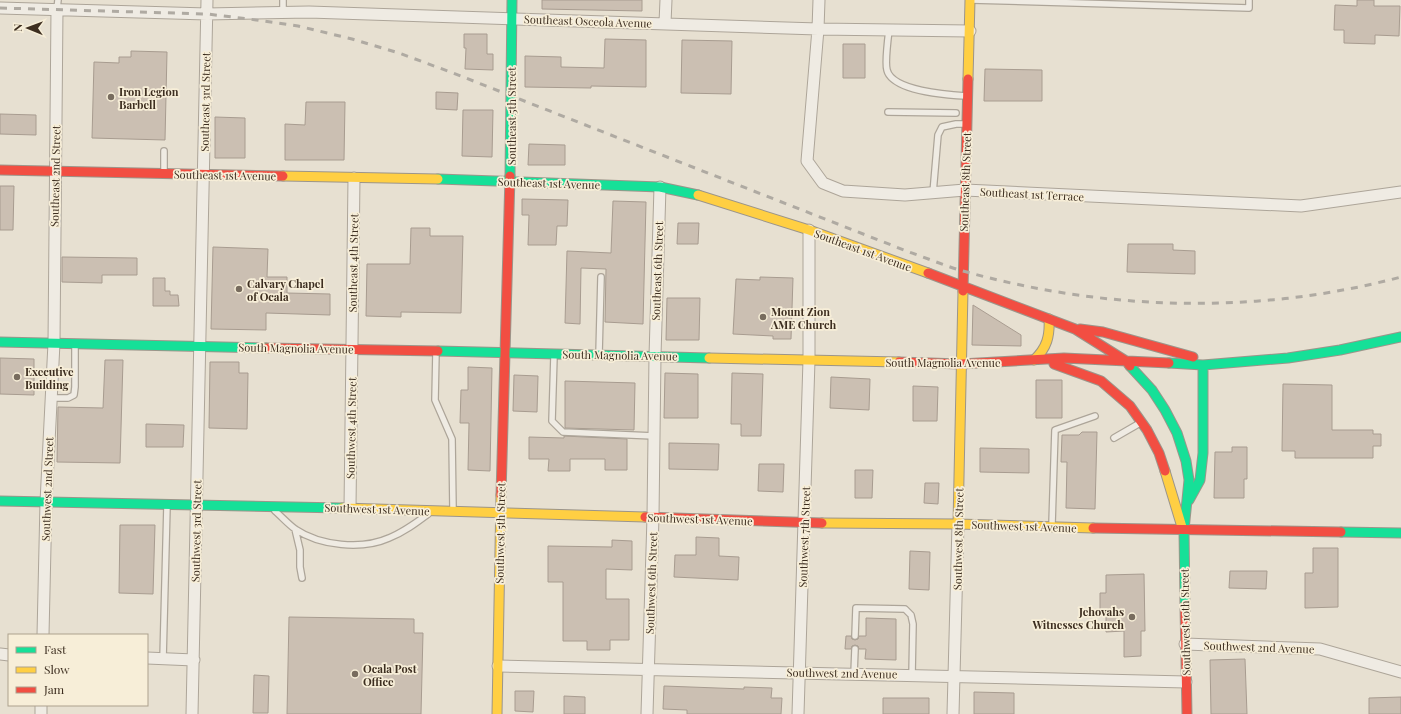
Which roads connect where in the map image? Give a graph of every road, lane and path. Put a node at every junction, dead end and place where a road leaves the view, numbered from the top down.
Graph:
1 (207, 0) edge
2 (283, 0) edge
3 (512, 0) edge
4 (666, 0) edge
5 (819, 0) edge
6 (970, 0) edge
7 (1249, 0) edge
8 (1060, 1) edge
9 (58, 5) edge
10 (0, 8) edge
11 (283, 13) junction
12 (207, 14) junction
13 (511, 18) junction
14 (665, 23) junction
15 (818, 29) junction
16 (888, 30) junction
17 (970, 31) junction
18 (968, 96) junction
19 (888, 112) dead end
20 (956, 114) dead end
21 (967, 124) junction
22 (164, 151) dead end
23 (0, 170) edge
24 (55, 171) junction
25 (164, 173) junction
26 (203, 174) junction
27 (354, 178) junction
28 (510, 181) junction
29 (660, 186) junction
30 (965, 190) junction
31 (1401, 192) edge
32 (933, 193) junction
33 (809, 230) junction
34 (600, 276) dead end
35 (962, 286) junction
36 (1049, 319) junction
37 (1074, 329) junction
38 (1401, 337) edge
39 (0, 342) edge
40 (54, 343) junction
41 (75, 344) junction
42 (200, 347) junction
43 (352, 349) junction
44 (436, 351) junction
45 (505, 353) junction
46 (554, 354) junction
47 (599, 354) junction
48 (655, 356) junction
49 (809, 360) junction
50 (1038, 360) junction
51 (1126, 361) junction
52 (1239, 362) junction
53 (961, 364) junction
54 (1203, 365) junction
55 (51, 398) junction
56 (1095, 416) dead end
57 (1142, 422) junction
58 (654, 436) junction
59 (1114, 438) dead end
60 (0, 501) edge
61 (46, 502) junction
62 (167, 504) junction
63 (196, 505) junction
64 (270, 506) junction
65 (1186, 507) junction
66 (350, 508) junction
67 (432, 511) junction
68 (453, 512) junction
69 (500, 513) junction
70 (653, 517) junction
71 (805, 523) junction
72 (958, 524) junction
73 (1052, 526) junction
74 (296, 529) junction
75 (1184, 530) junction
76 (1401, 533) edge
77 (302, 578) dead end
78 (43, 634) edge
79 (855, 636) dead end
80 (1185, 644) junction
81 (855, 649) dead end
82 (148, 658) edge
83 (163, 659) junction
84 (194, 660) junction
85 (498, 666) junction
86 (648, 669) junction
87 (799, 672) junction
88 (1401, 672) edge
89 (854, 674) junction
90 (912, 675) junction
91 (954, 676) junction
92 (1186, 682) junction
93 (192, 714) edge
94 (497, 714) edge
95 (647, 714) edge
96 (798, 714) edge
97 (953, 714) edge
98 (1187, 714) edge

1 - 12 street, Southeast 3rd Street
2 - 11 lane
3 - 13 main road, Southeast 5th Street
4 - 14 street
5 - 15 street, Southeast 1st Terrace
6 - 8 lane
6 - 17 main road, Southeast 8th Street
7 - 8 lane
9 - 10 street, Southeast Osceola Avenue
9 - 12 street, Southeast Osceola Avenue
9 - 24 street, Southeast 2nd Street
11 - 12 street, Southeast Osceola Avenue
11 - 13 street, Southeast Osceola Avenue
12 - 26 street, Southeast 3rd Street
13 - 14 street, Southeast Osceola Avenue
13 - 28 main road, Southeast 5th Street
14 - 15 street, Southeast Osceola Avenue
15 - 16 street, Southeast Osceola Avenue
15 - 32 street, Southeast 1st Terrace
16 - 17 street, Southeast Osceola Avenue
16 - 18 lane
17 - 18 main road, Southeast 8th Street
18 - 21 main road, Southeast 8th Street
19 - 20 lane
21 - 30 main road, Southeast 8th Street
21 - 32 lane
22 - 25 lane
23 - 24 main road, Southeast 1st Avenue
24 - 25 main road, Southeast 1st Avenue
24 - 40 street, Southeast 2nd Street
25 - 26 main road, Southeast 1st Avenue
26 - 27 main road, Southeast 1st Avenue
26 - 42 street, Southeast 3rd Street
27 - 28 main road, Southeast 1st Avenue
27 - 43 street, Southeast 4th Street
28 - 29 main road, Southeast 1st Avenue
28 - 45 main road, Southeast 5th Street
29 - 33 main road, Southeast 1st Avenue
29 - 48 street, Southeast 6th Street
30 - 31 street, Southeast 1st Terrace
30 - 32 street, Southeast 1st Terrace
30 - 35 main road, Southeast 8th Street
33 - 35 main road, Southeast 1st Avenue
33 - 49 street, Southwest 7th Street
34 - 47 lane
35 - 36 main road, Southeast 1st Avenue
35 - 53 main road, Southeast 8th Street
36 - 37 main road, Southeast 1st Avenue
36 - 50 main road
37 - 51 main road, Southwest 10th Street
37 - 52 main road, South Magnolia Avenue
38 - 52 main road, South Magnolia Avenue
39 - 40 main road, South Magnolia Avenue
40 - 41 main road, South Magnolia Avenue
40 - 55 street, Southwest 2nd Street
41 - 42 main road, South Magnolia Avenue
41 - 55 lane
42 - 43 main road, South Magnolia Avenue
42 - 63 street, Southwest 3rd Street
43 - 44 main road, South Magnolia Avenue
43 - 66 street, Southwest 4th Street
44 - 45 main road, South Magnolia Avenue
44 - 68 lane
45 - 46 main road, South Magnolia Avenue
45 - 69 main road, Southwest 5th Street
46 - 47 main road, South Magnolia Avenue
46 - 58 lane
47 - 48 main road, South Magnolia Avenue
48 - 49 main road, South Magnolia Avenue
48 - 58 street, Southwest 6th Street
49 - 53 main road, South Magnolia Avenue
49 - 71 street, Southwest 7th Street
50 - 51 main road, South Magnolia Avenue
50 - 53 main road, South Magnolia Avenue
50 - 57 main road, Southwest 10th Street
51 - 54 main road, South Magnolia Avenue
51 - 65 main road, Southwest 10th Street
52 - 54 main road, South Magnolia Avenue
53 - 72 main road, Southwest 8th Street
54 - 65 main road
55 - 61 street, Southwest 2nd Street
56 - 73 lane
57 - 59 lane
57 - 75 main road, Southwest 10th Street
58 - 70 street, Southwest 6th Street
60 - 61 main road, Southwest 1st Avenue
61 - 62 main road, Southwest 1st Avenue
61 - 78 street, Southwest 2nd Street
62 - 63 main road, Southwest 1st Avenue
62 - 83 lane
63 - 64 main road, Southwest 1st Avenue
63 - 84 street, Southwest 3rd Street
64 - 66 main road, Southwest 1st Avenue
64 - 74 lane
65 - 75 main road, Southwest 10th Street
66 - 67 main road, Southwest 1st Avenue
67 - 68 main road, Southwest 1st Avenue
67 - 74 lane
68 - 69 main road, Southwest 1st Avenue
69 - 70 main road, Southwest 1st Avenue
69 - 85 main road, Southwest 5th Street
70 - 71 main road, Southwest 1st Avenue
70 - 86 street, Southwest 6th Street
71 - 72 main road, Southwest 1st Avenue
71 - 87 street, Southwest 7th Street
72 - 73 main road, Southwest 1st Avenue
72 - 91 street, Southwest 8th Street
73 - 75 main road, Southwest 1st Avenue
74 - 77 lane
75 - 76 main road, Southwest 1st Avenue
75 - 80 main road, Southwest 10th Street
79 - 90 lane
80 - 88 street, Southwest 2nd Avenue
80 - 92 main road, Southwest 10th Street
81 - 89 lane
82 - 83 street
83 - 84 street
84 - 93 street, Southwest 3rd Street
85 - 86 street, Southwest 2nd Avenue
85 - 94 main road, Southwest 5th Street
86 - 87 street, Southwest 2nd Avenue
86 - 95 street, Southwest 6th Street
87 - 89 street, Southwest 2nd Avenue
87 - 96 street, Southwest 7th Street
89 - 90 street, Southwest 2nd Avenue
90 - 91 street, Southwest 2nd Avenue
91 - 92 street, Southwest 2nd Avenue
91 - 97 street, Southwest 8th Street
92 - 98 main road, Southwest 10th Street

